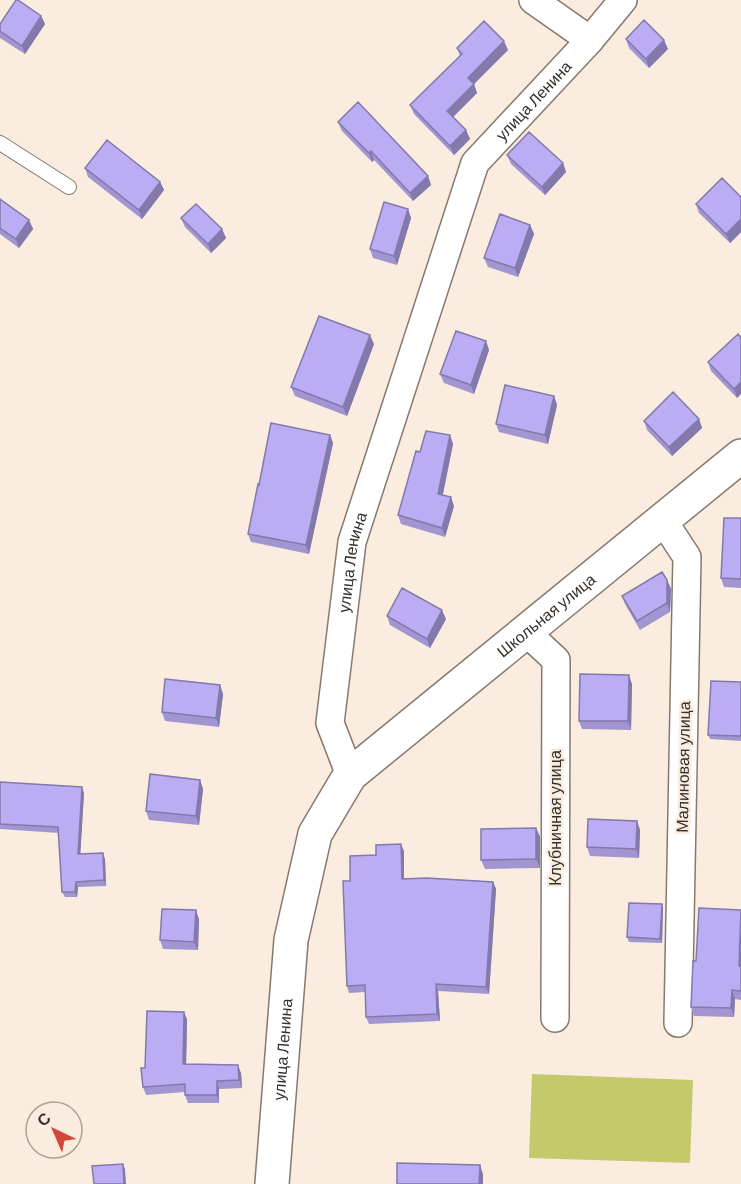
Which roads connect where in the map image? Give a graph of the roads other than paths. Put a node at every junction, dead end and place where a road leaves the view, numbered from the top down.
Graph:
1 (533, 0) edge
2 (624, 0) edge
3 (590, 40) junction
4 (0, 143) edge
5 (69, 187) dead end
6 (741, 456) edge
7 (662, 519) junction
8 (526, 632) junction
9 (350, 775) junction
10 (555, 1018) dead end
11 (678, 1023) dead end
12 (272, 1184) edge

1 - 3 street
2 - 3 street, улица Ленина
3 - 9 street, улица Ленина
4 - 5 lane
6 - 7 street, Школьная улица
7 - 8 street, Школьная улица
7 - 11 street, Малиновая улица
8 - 9 street, Школьная улица
8 - 10 street, Клубничная улица
9 - 12 street, улица Ленина

